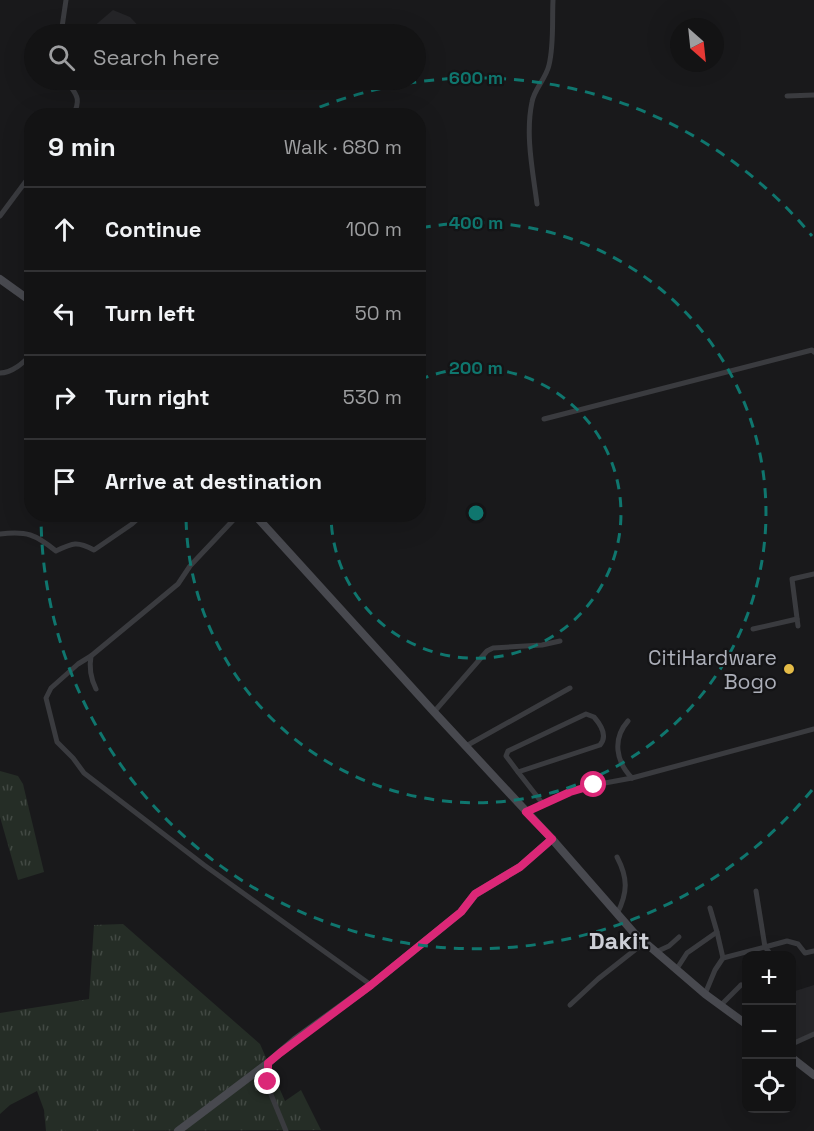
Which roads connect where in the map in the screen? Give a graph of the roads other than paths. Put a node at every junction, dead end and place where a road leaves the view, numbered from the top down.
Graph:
1 (66, 0) edge
2 (552, 0) edge
3 (62, 24) edge
4 (75, 90) edge
5 (814, 95) edge
6 (787, 96) dead end
7 (76, 108) edge
8 (24, 184) edge
9 (537, 204) dead end
10 (0, 216) edge
11 (0, 279) edge
12 (24, 296) edge
13 (814, 352) edge
14 (24, 362) edge
15 (0, 373) edge
16 (544, 419) dead end
17 (134, 522) edge
18 (231, 522) edge
19 (261, 522) edge
20 (0, 534) edge
21 (814, 574) edge
22 (797, 619) junction
23 (798, 626) dead end
24 (753, 629) dead end
25 (560, 641) dead end
26 (91, 656) junction
27 (570, 688) dead end
28 (96, 689) dead end
29 (434, 712) junction
30 (628, 721) dead end
31 (814, 729) edge
32 (466, 746) junction
33 (518, 772) junction
34 (632, 778) junction
35 (543, 804) junction
36 (526, 812) junction
37 (552, 839) junction
38 (617, 857) dead end
39 (756, 891) dead end
40 (710, 908) dead end
41 (617, 914) junction
42 (717, 932) junction
43 (679, 937) dead end
44 (645, 942) junction
45 (765, 947) junction
46 (768, 951) edge
47 (814, 951) edge
48 (656, 952) junction
49 (723, 958) junction
50 (676, 970) junction
51 (371, 985) junction
52 (741, 985) dead end
53 (705, 994) junction
54 (570, 1005) dead end
55 (721, 1005) junction
56 (742, 1020) edge
57 (814, 1034) edge
58 (796, 1042) edge
59 (793, 1059) edge
60 (268, 1063) junction
61 (814, 1075) edge
62 (178, 1131) edge
63 (286, 1131) edge

1 - 3 street
2 - 9 street
4 - 7 street
5 - 6 street
8 - 10 street
11 - 12 main road
13 - 16 street
14 - 15 street
17 - 20 street
18 - 26 street
19 - 29 main road
21 - 22 street
22 - 23 street
22 - 24 street
25 - 29 street
26 - 28 street
26 - 51 street
27 - 32 street
29 - 32 main road
30 - 34 street
31 - 34 street
32 - 36 main road
33 - 33 street
33 - 35 street
34 - 35 street
35 - 36 street
36 - 37 main road
37 - 41 main road
37 - 51 main road
38 - 41 street
39 - 45 street
40 - 42 street
41 - 44 main road
42 - 49 street
42 - 50 street
43 - 48 street
44 - 48 main road
44 - 54 street
45 - 46 street
45 - 47 street
45 - 49 street
48 - 50 main road
49 - 53 street
50 - 53 main road
51 - 60 main road
52 - 55 street
53 - 55 main road
55 - 56 main road
57 - 58 street
59 - 61 main road
60 - 62 main road
60 - 63 street

